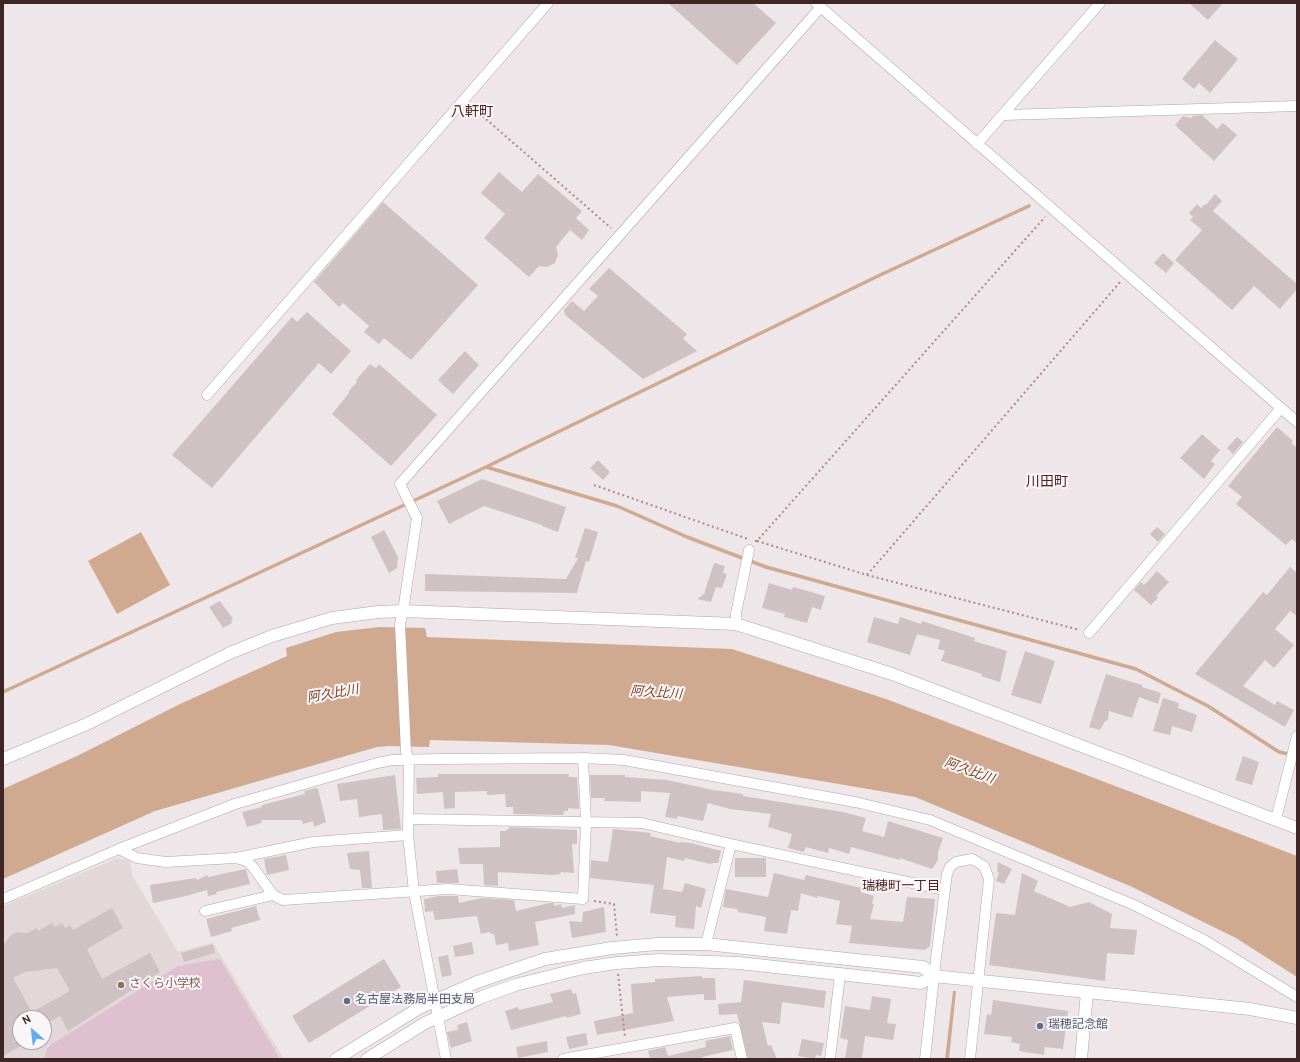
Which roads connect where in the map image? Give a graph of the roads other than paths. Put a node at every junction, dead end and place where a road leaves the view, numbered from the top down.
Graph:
1 (548, 3) edge
2 (1100, 3) edge
3 (818, 5) edge
4 (1297, 106) edge
5 (1004, 114) junction
6 (977, 144) junction
7 (207, 395) dead end
8 (1281, 408) junction
9 (1297, 422) edge
10 (749, 550) dead end
11 (404, 611) junction
12 (736, 624) junction
13 (1089, 633) road end
14 (1296, 740) edge
15 (407, 756) junction
16 (583, 758) junction
17 (3, 759) edge
18 (409, 819) junction
19 (1276, 819) junction
20 (586, 822) junction
21 (1297, 828) edge
22 (408, 835) junction
23 (731, 844) junction
24 (119, 849) junction
25 (235, 858) junction
26 (945, 890) junction
27 (414, 892) junction
28 (273, 895) junction
29 (3, 899) edge
30 (205, 911) dead end
31 (706, 944) junction
32 (840, 974) junction
33 (934, 976) junction
34 (978, 980) junction
35 (1087, 992) junction
36 (1297, 996) edge
37 (435, 1000) junction
38 (438, 1017) junction
39 (1297, 1018) edge
40 (336, 1059) edge
41 (367, 1059) edge
42 (446, 1059) edge
43 (563, 1059) edge
44 (742, 1059) edge
45 (830, 1059) edge
46 (925, 1059) edge
47 (970, 1059) edge
48 (1081, 1059) edge

1 - 7 street
2 - 5 street
3 - 6 street
3 - 11 street
4 - 5 street
5 - 6 street
6 - 8 street
8 - 9 street
8 - 13 street
10 - 12 street
11 - 12 street
11 - 15 street
11 - 17 street
12 - 19 street
14 - 19 street
15 - 16 street
15 - 18 street
15 - 24 street
16 - 20 street
16 - 36 street
18 - 20 street
18 - 22 street
19 - 21 street
20 - 23 street
20 - 27 street
22 - 25 street
22 - 27 street
23 - 26 street
23 - 31 street
24 - 25 street
24 - 29 street
25 - 28 street
26 - 33 street
26 - 34 street
27 - 28 street
27 - 37 street
28 - 30 street
31 - 33 street
31 - 37 street
32 - 33 street
32 - 38 street
32 - 45 street
33 - 34 street
33 - 46 street
34 - 35 street
34 - 47 street
35 - 39 street
35 - 48 street
37 - 38 street
37 - 40 street
38 - 41 street
38 - 42 street
43 - 44 street

